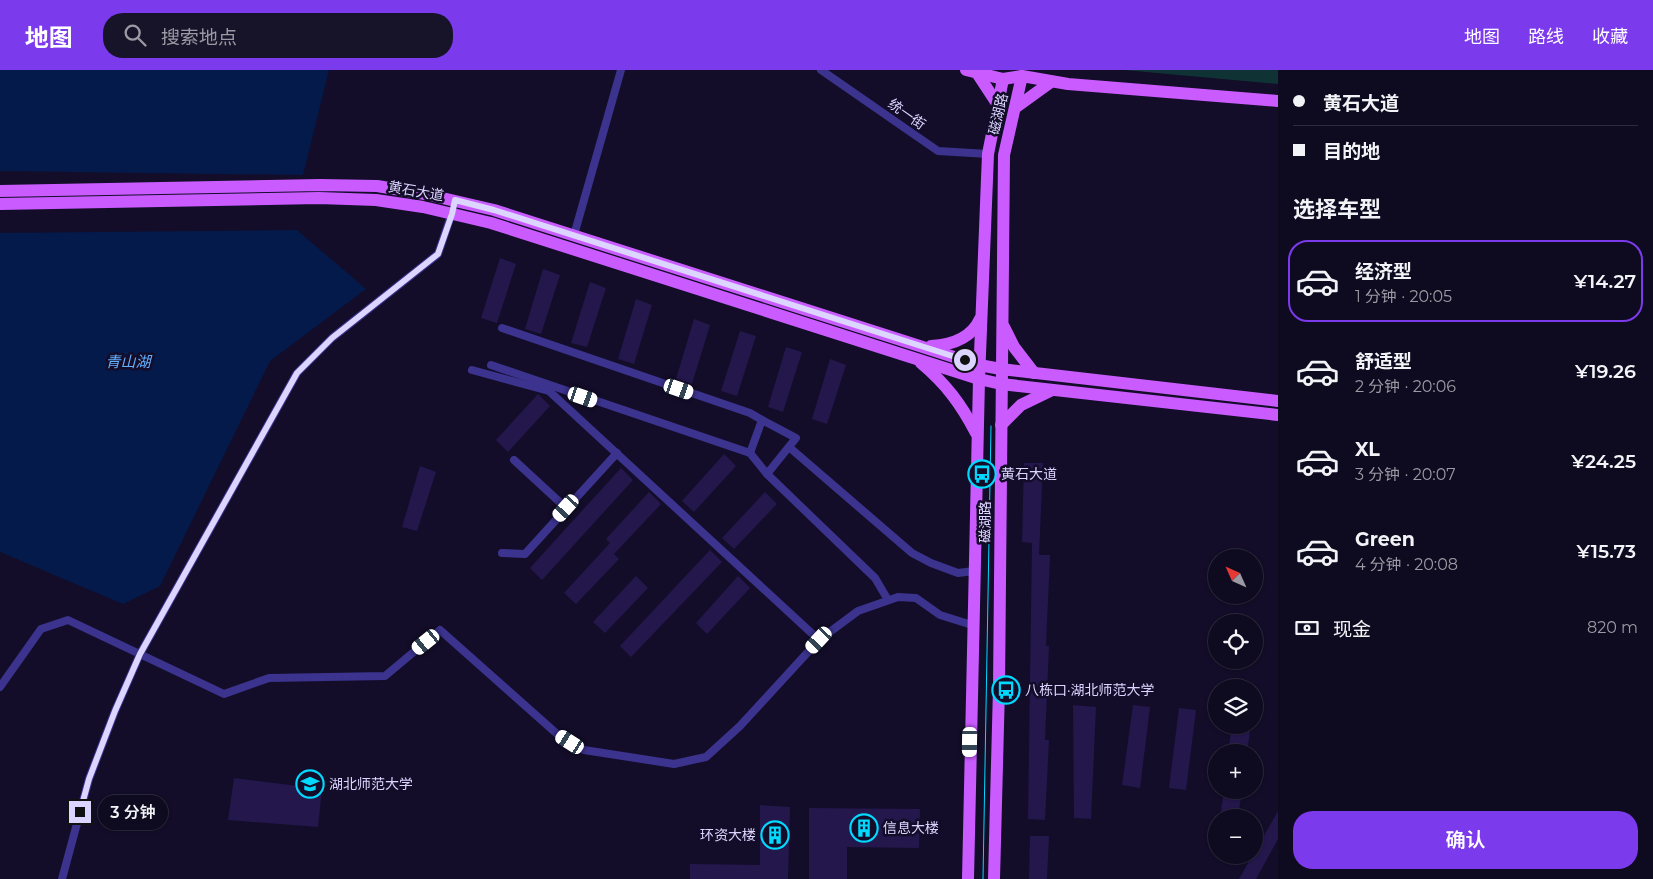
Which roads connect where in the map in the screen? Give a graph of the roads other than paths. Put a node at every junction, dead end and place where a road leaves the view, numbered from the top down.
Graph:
1 (621, 70) edge
2 (821, 70) edge
3 (972, 71) edge
4 (1012, 75) edge
5 (1051, 82) junction
6 (1278, 101) edge
7 (998, 105) junction
8 (1015, 108) junction
9 (988, 154) junction
10 (0, 191) edge
11 (455, 200) junction
12 (0, 204) edge
13 (452, 214) junction
14 (574, 235) junction
15 (982, 314) junction
16 (1002, 324) junction
17 (502, 328) dead end
18 (922, 346) junction
19 (917, 360) junction
20 (491, 365) dead end
21 (979, 365) junction
22 (1002, 369) junction
23 (472, 370) dead end
24 (1034, 373) junction
25 (979, 379) junction
26 (1001, 384) junction
27 (1054, 390) junction
28 (1278, 401) edge
29 (1278, 415) edge
30 (762, 420) junction
31 (1001, 424) junction
32 (978, 435) junction
33 (789, 446) junction
34 (617, 453) junction
35 (750, 453) junction
36 (514, 460) dead end
37 (768, 474) junction
38 (566, 508) junction
39 (502, 553) dead end
40 (974, 571) junction
41 (888, 600) junction
42 (972, 625) junction
43 (819, 640) junction
44 (140, 654) junction
45 (0, 687) edge
46 (62, 879) edge
47 (968, 879) edge
48 (994, 879) edge

1 - 14 street
2 - 9 street, 统一街
3 - 4 main road
3 - 7 main road
4 - 5 main road
4 - 7 main road, 磁湖路
4 - 8 main road, 磁湖路
5 - 6 main road
5 - 8 main road
7 - 9 main road, 磁湖路
8 - 16 main road, 磁湖路
9 - 15 main road, 磁湖路
10 - 11 main road, 黄石大道
11 - 13 street
11 - 14 main road, 黄石大道
12 - 13 main road, 黄石大道
13 - 19 main road, 黄石大道
13 - 44 street
14 - 18 main road, 黄石大道
15 - 18 main road
15 - 21 main road, 磁湖路
16 - 22 main road, 磁湖路
16 - 24 main road
17 - 30 street
18 - 21 main road, 黄石大道
19 - 25 main road, 黄石大道
19 - 32 main road
20 - 35 street
21 - 22 main road, 黄石大道
21 - 25 main road, 磁湖路
22 - 24 main road, 黄石大道
22 - 26 main road, 磁湖路
23 - 34 street
24 - 28 main road, 黄石大道
25 - 26 main road, 黄石大道
25 - 32 main road, 磁湖路
26 - 27 main road, 黄石大道
26 - 31 main road, 磁湖路
27 - 29 main road, 黄石大道
27 - 31 main road
30 - 33 street
30 - 35 street
31 - 48 main road, 磁湖路
32 - 40 main road, 磁湖路
33 - 37 street
33 - 40 street
34 - 38 street
34 - 43 street
35 - 37 street
36 - 38 street
37 - 41 street
38 - 39 street
40 - 42 main road, 磁湖路
41 - 42 street
41 - 43 street
42 - 47 main road, 磁湖路
43 - 44 street
44 - 45 street
44 - 46 street

